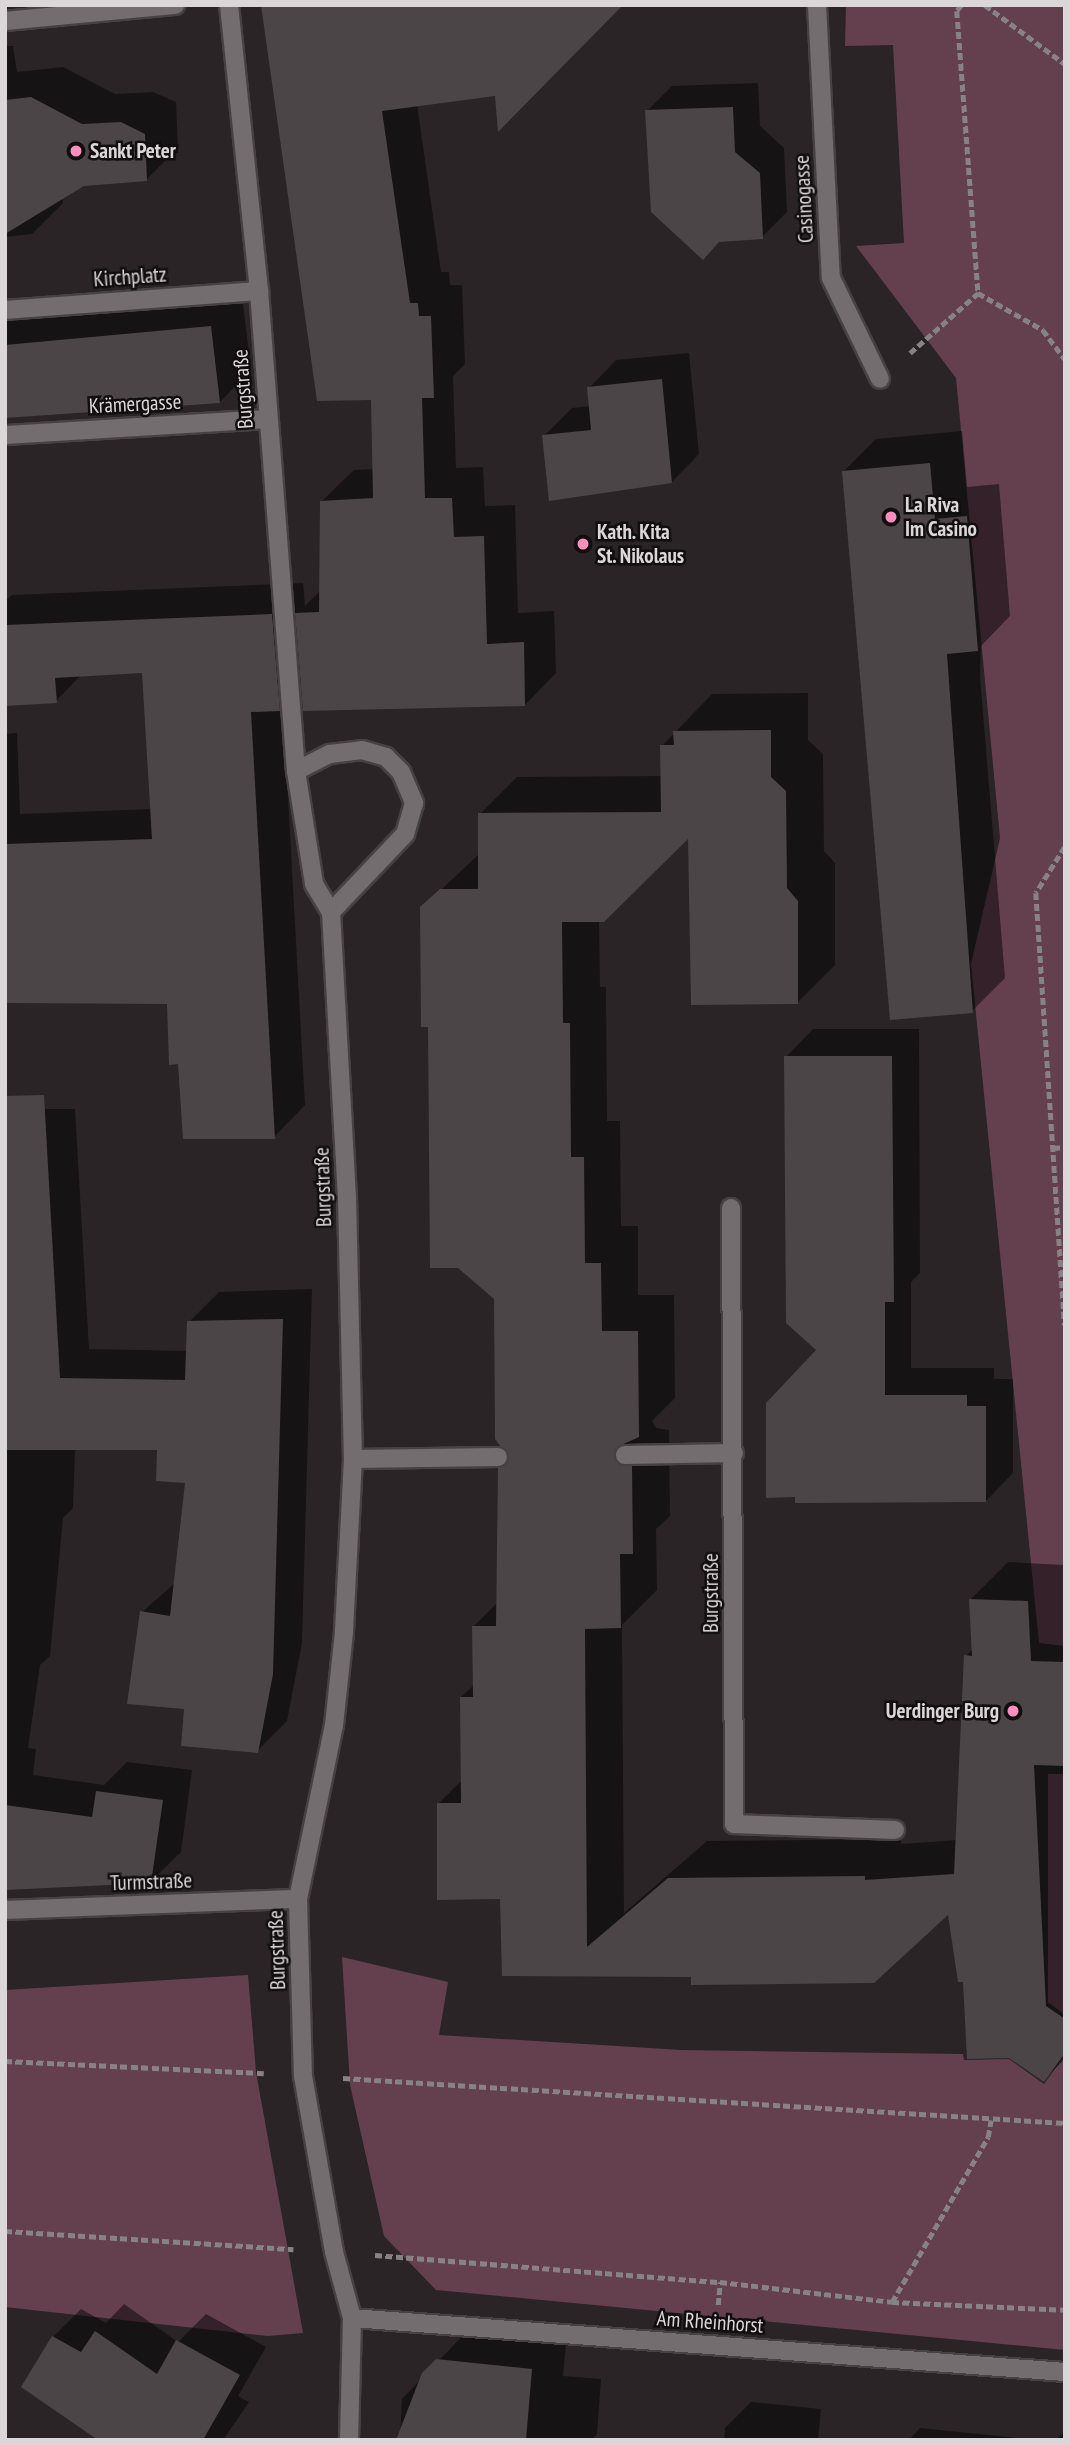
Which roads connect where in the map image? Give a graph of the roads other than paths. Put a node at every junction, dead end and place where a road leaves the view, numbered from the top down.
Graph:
1 (175, 5) edge
2 (229, 5) edge
3 (817, 5) edge
4 (5, 21) edge
5 (259, 291) junction
6 (5, 310) edge
7 (880, 379) road end
8 (268, 419) junction
9 (5, 435) edge
10 (296, 771) junction
11 (331, 912) junction
12 (731, 1208) dead end
13 (734, 1453) junction
14 (625, 1455) dead end
15 (498, 1457) dead end
16 (353, 1459) junction
17 (895, 1830) dead end
18 (298, 1899) junction
19 (5, 1910) edge
20 (352, 2318) junction
21 (1065, 2372) edge
22 (349, 2440) edge

1 - 4 street
2 - 5 street, Burgstraße
3 - 7 street, Casinogasse
5 - 6 street, Kirchplatz
5 - 8 street, Burgstraße
8 - 9 street, Krämergasse
8 - 10 street, Burgstraße
10 - 11 street, Burgstraße
10 - 11 street
11 - 16 street, Burgstraße
12 - 13 street, Burgstraße
13 - 14 street
13 - 17 street, Burgstraße
15 - 16 street
16 - 18 street, Burgstraße
18 - 19 street, Turmstraße
18 - 20 street, Burgstraße
20 - 21 street, Am Rheinhorst
20 - 22 street, Burgstraße

